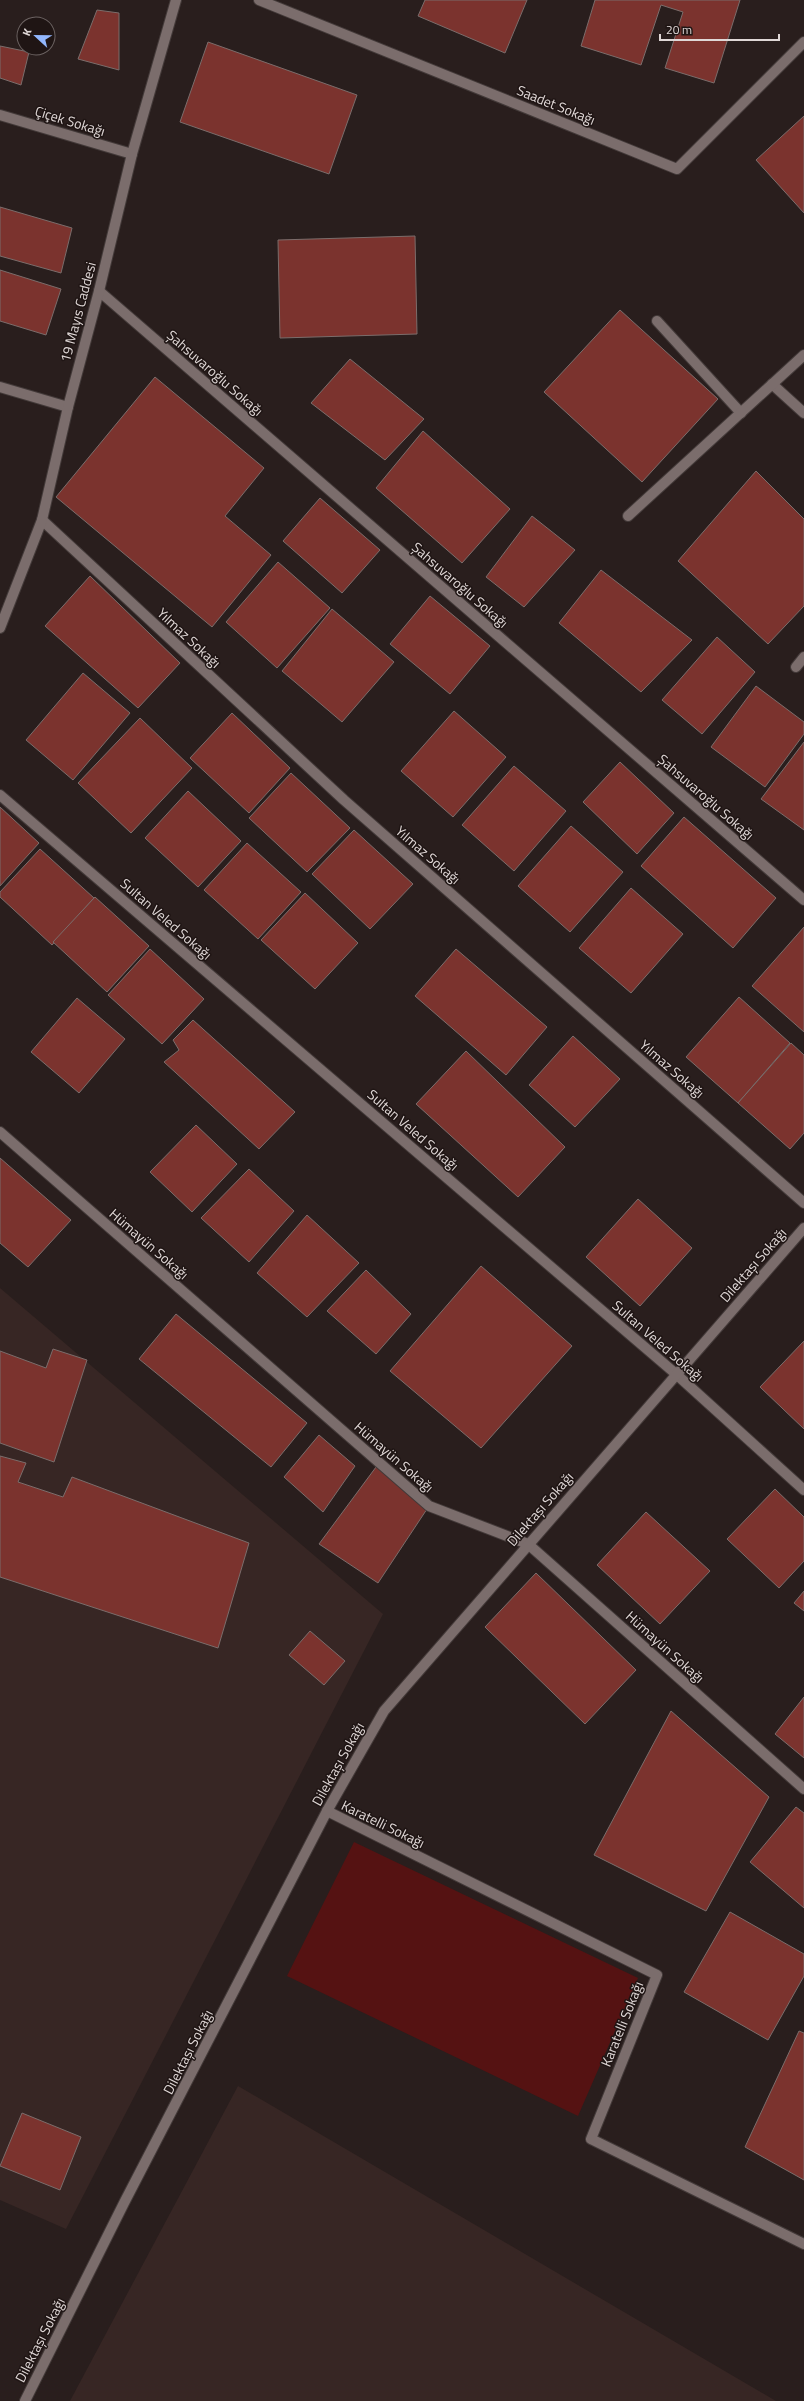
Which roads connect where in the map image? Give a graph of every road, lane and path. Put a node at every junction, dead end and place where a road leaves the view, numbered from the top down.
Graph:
1 (176, 0) edge
2 (259, 0) edge
3 (804, 42) edge
4 (0, 115) edge
5 (132, 154) junction
6 (99, 291) junction
7 (657, 321) dead end
8 (804, 355) edge
9 (772, 384) junction
10 (0, 387) edge
11 (68, 407) junction
12 (741, 413) junction
13 (804, 413) edge
14 (628, 516) dead end
15 (42, 520) junction
16 (0, 628) edge
17 (804, 657) edge
18 (796, 667) dead end
19 (0, 795) edge
20 (804, 900) edge
21 (0, 1132) edge
22 (804, 1203) edge
23 (804, 1228) edge
24 (676, 1374) junction
25 (804, 1490) edge
26 (528, 1544) junction
27 (804, 1789) edge
28 (327, 1811) junction
29 (804, 2244) edge
30 (25, 2401) edge

1 - 5 street, 19 Mayıs Caddesi
2 - 3 street, Saadet Sokağı
4 - 5 street, Çiçek Sokağı
5 - 6 street, 19 Mayıs Caddesi
6 - 11 street, 19 Mayıs Caddesi
6 - 20 street, Şahsuvaroğlu Sokağı
7 - 12 street
8 - 9 street
9 - 12 street
9 - 13 street
10 - 11 street
11 - 15 street, 19 Mayıs Caddesi
12 - 14 street
15 - 16 street, 19 Mayıs Caddesi
15 - 22 street, Yılmaz Sokağı
17 - 18 street
19 - 24 street, Sultan Veled Sokağı
21 - 26 street, Hümayün Sokağı
23 - 24 street, Dilektaşı Sokağı
24 - 25 street, Sultan Veled Sokağı
24 - 26 street, Dilektaşı Sokağı
26 - 27 street, Hümayün Sokağı
26 - 28 street, Dilektaşı Sokağı
28 - 29 street, Karatelli Sokağı
28 - 30 street, Dilektaşı Sokağı

